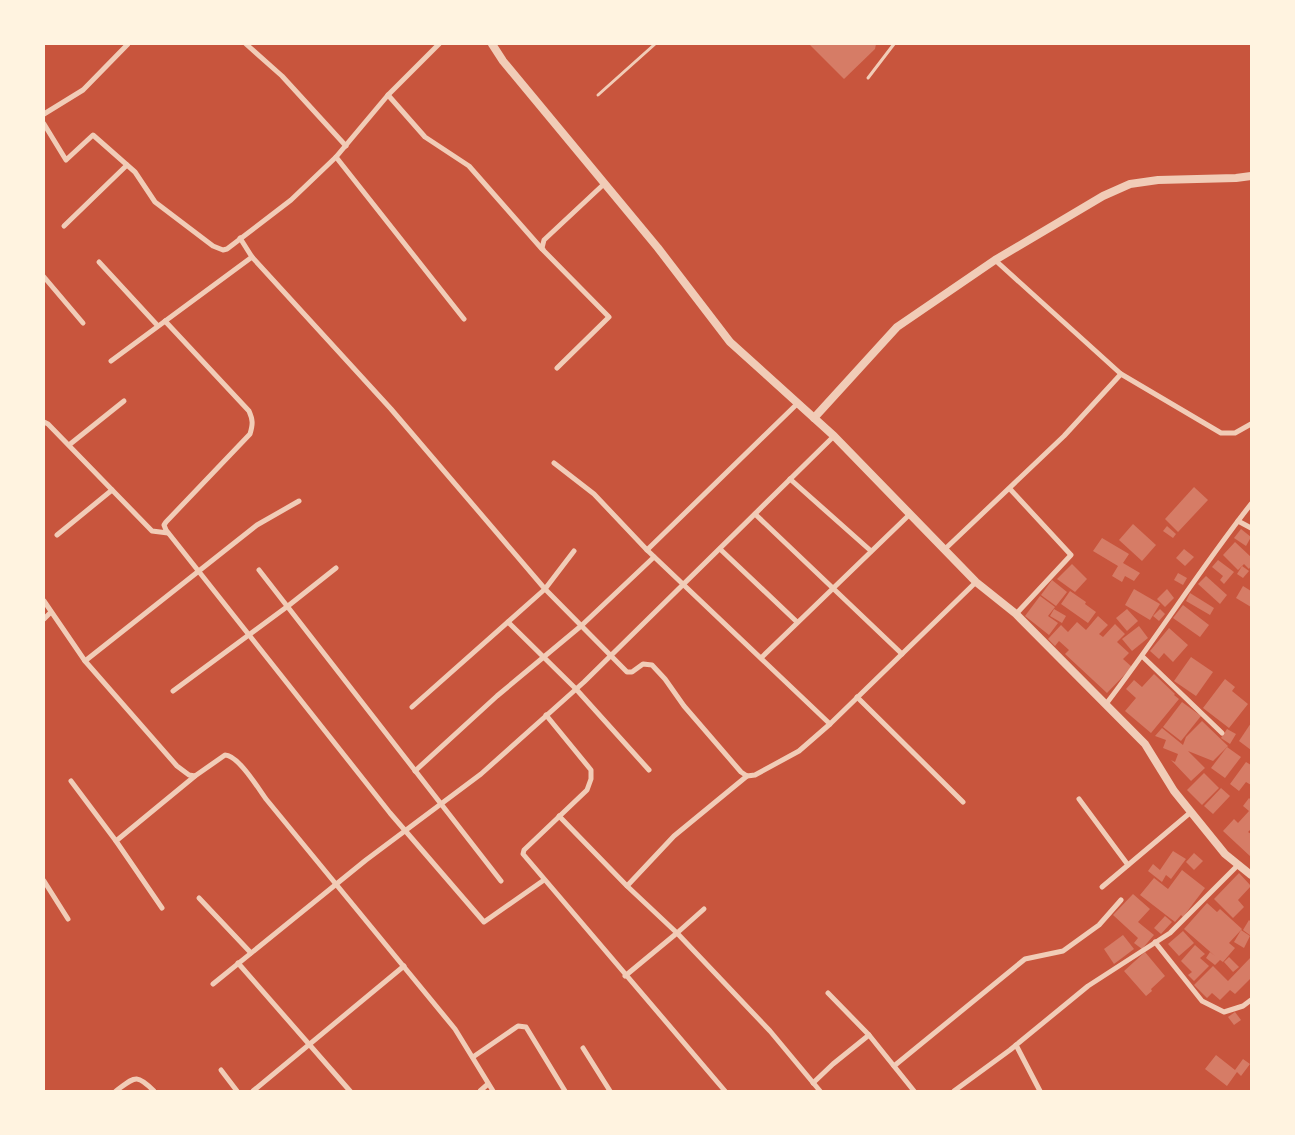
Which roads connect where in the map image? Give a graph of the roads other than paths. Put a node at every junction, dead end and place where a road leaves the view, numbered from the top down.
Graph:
1 (128, 44) edge
2 (246, 44) edge
3 (438, 44) edge
4 (492, 44) edge
5 (654, 44) edge
6 (894, 44) edge
7 (868, 78) dead end
8 (388, 95) junction
9 (598, 96) dead end
10 (44, 114) edge
11 (44, 124) edge
12 (346, 146) junction
13 (336, 157) junction
14 (127, 165) junction
15 (1251, 176) edge
16 (605, 183) junction
17 (64, 226) dead end
18 (240, 238) junction
19 (544, 251) junction
20 (252, 257) junction
21 (995, 260) junction
22 (100, 262) dead end
23 (44, 278) edge
24 (464, 319) dead end
25 (165, 321) junction
26 (83, 322) dead end
27 (158, 326) junction
28 (111, 361) dead end
29 (557, 368) dead end
30 (1121, 374) junction
31 (124, 401) dead end
32 (798, 403) junction
33 (814, 418) junction
34 (44, 422) edge
35 (1251, 424) edge
36 (834, 436) junction
37 (69, 445) junction
38 (554, 463) dead end
39 (790, 479) junction
40 (1010, 489) junction
41 (112, 490) junction
42 (299, 501) dead end
43 (1251, 504) edge
44 (755, 514) junction
45 (909, 514) junction
46 (1238, 521) junction
47 (1251, 528) edge
48 (168, 533) junction
49 (57, 535) dead end
50 (720, 548) junction
51 (647, 550) junction
52 (944, 550) junction
53 (574, 551) dead end
54 (871, 551) junction
55 (654, 557) junction
56 (336, 568) dead end
57 (259, 570) dead end
58 (199, 571) junction
59 (976, 582) junction
60 (684, 584) junction
61 (832, 588) junction
62 (545, 589) junction
63 (44, 601) edge
64 (288, 606) junction
65 (51, 612) junction
66 (1016, 614) junction
67 (44, 619) edge
68 (508, 622) junction
69 (797, 622) junction
70 (581, 626) junction
71 (250, 635) junction
72 (902, 654) junction
73 (611, 655) junction
74 (1142, 656) junction
75 (543, 657) junction
76 (761, 658) junction
77 (85, 661) junction
78 (576, 689) junction
79 (173, 691) dead end
80 (857, 697) junction
81 (1106, 704) junction
82 (412, 707) dead end
83 (546, 715) junction
84 (830, 724) junction
85 (1222, 733) dead end
86 (649, 770) dead end
87 (415, 771) junction
88 (195, 776) junction
89 (748, 776) junction
90 (71, 781) dead end
91 (1079, 799) dead end
92 (963, 802) dead end
93 (441, 804) junction
94 (1191, 812) junction
95 (559, 816) junction
96 (406, 832) junction
97 (116, 842) junction
98 (1128, 865) junction
99 (1238, 865) junction
100 (1251, 875) edge
101 (544, 880) junction
102 (44, 881) edge
103 (501, 882) dead end
104 (336, 884) junction
105 (627, 886) junction
106 (1102, 887) dead end
107 (199, 898) dead end
108 (1121, 900) dead end
109 (162, 908) dead end
110 (704, 908) dead end
111 (68, 919) dead end
112 (677, 933) junction
113 (1155, 942) junction
114 (251, 953) junction
115 (238, 963) junction
116 (404, 966) junction
117 (625, 976) junction
118 (213, 984) dead end
119 (828, 994) dead end
120 (1251, 1000) edge
121 (869, 1035) junction
122 (310, 1044) junction
123 (1016, 1046) junction
124 (582, 1048) dead end
125 (473, 1058) junction
126 (894, 1066) junction
127 (221, 1070) dead end
128 (813, 1083) junction
129 (488, 1084) junction
130 (116, 1091) edge
131 (154, 1091) edge
132 (237, 1091) edge
133 (253, 1091) edge
134 (350, 1091) edge
135 (480, 1091) edge
136 (493, 1091) edge
137 (565, 1091) edge
138 (610, 1091) edge
139 (725, 1091) edge
140 (820, 1091) edge
141 (914, 1091) edge
142 (954, 1091) edge
143 (1040, 1091) edge

1 - 10 street
2 - 12 street
3 - 8 street
4 - 16 street
5 - 9 lane
6 - 7 lane
8 - 12 street
8 - 19 street
11 - 14 street
12 - 13 street
13 - 18 street
13 - 24 street
14 - 17 street
14 - 18 street
15 - 21 street
16 - 19 street
16 - 32 street
18 - 20 street
19 - 29 street
20 - 25 street
20 - 62 street
21 - 30 street
21 - 33 street
22 - 27 street
23 - 26 street
25 - 27 street
25 - 48 street
27 - 28 street
30 - 35 street
30 - 40 street
31 - 37 street
32 - 33 street
32 - 51 street
33 - 36 street
34 - 37 street
36 - 39 street
36 - 45 street
37 - 41 street
38 - 51 street
39 - 44 street
39 - 54 street
40 - 52 street
40 - 66 street
41 - 48 street
41 - 49 street
42 - 58 street
43 - 46 street
44 - 50 street
44 - 61 street
45 - 52 street
45 - 54 street
46 - 47 street
46 - 74 street
48 - 58 street
50 - 60 street
50 - 69 street
51 - 55 street
52 - 59 street
53 - 62 street
54 - 61 street
55 - 60 street
55 - 70 street
56 - 64 street
57 - 64 street
58 - 71 street
58 - 77 street
59 - 66 street
59 - 72 street
60 - 73 street
60 - 76 street
61 - 69 street
61 - 72 street
62 - 68 street
62 - 70 street
63 - 65 street
64 - 71 street
64 - 87 street
65 - 67 street
65 - 77 street
66 - 81 street
68 - 75 street
68 - 82 street
69 - 76 street
70 - 73 street
70 - 75 street
71 - 79 street
71 - 96 street
72 - 80 street
73 - 78 street
73 - 89 street
74 - 81 street
74 - 85 street
75 - 78 street
75 - 87 street
76 - 84 street
77 - 88 street
78 - 83 street
78 - 86 street
80 - 84 street
80 - 92 street
81 - 94 street
83 - 93 street
83 - 95 street
84 - 89 street
87 - 93 street
88 - 97 street
88 - 104 street
89 - 105 street
90 - 97 street
91 - 98 street
93 - 96 street
93 - 103 street
94 - 98 street
94 - 99 street
95 - 101 street
95 - 105 street
96 - 101 street
96 - 104 street
97 - 109 street
98 - 106 street
99 - 100 street
99 - 113 street
101 - 117 street
102 - 111 street
104 - 114 street
104 - 116 street
105 - 112 street
107 - 114 street
108 - 126 street
110 - 112 street
112 - 117 street
112 - 128 street
113 - 120 street
113 - 123 street
114 - 115 street
115 - 118 street
115 - 122 street
116 - 122 street
116 - 125 street
117 - 139 street
119 - 121 street
121 - 126 street
121 - 128 street
122 - 133 street
122 - 134 street
123 - 142 street
123 - 143 street
124 - 138 street
125 - 129 street
125 - 137 street
126 - 141 street
127 - 132 street
128 - 140 street
129 - 135 street
129 - 136 street
130 - 131 street

